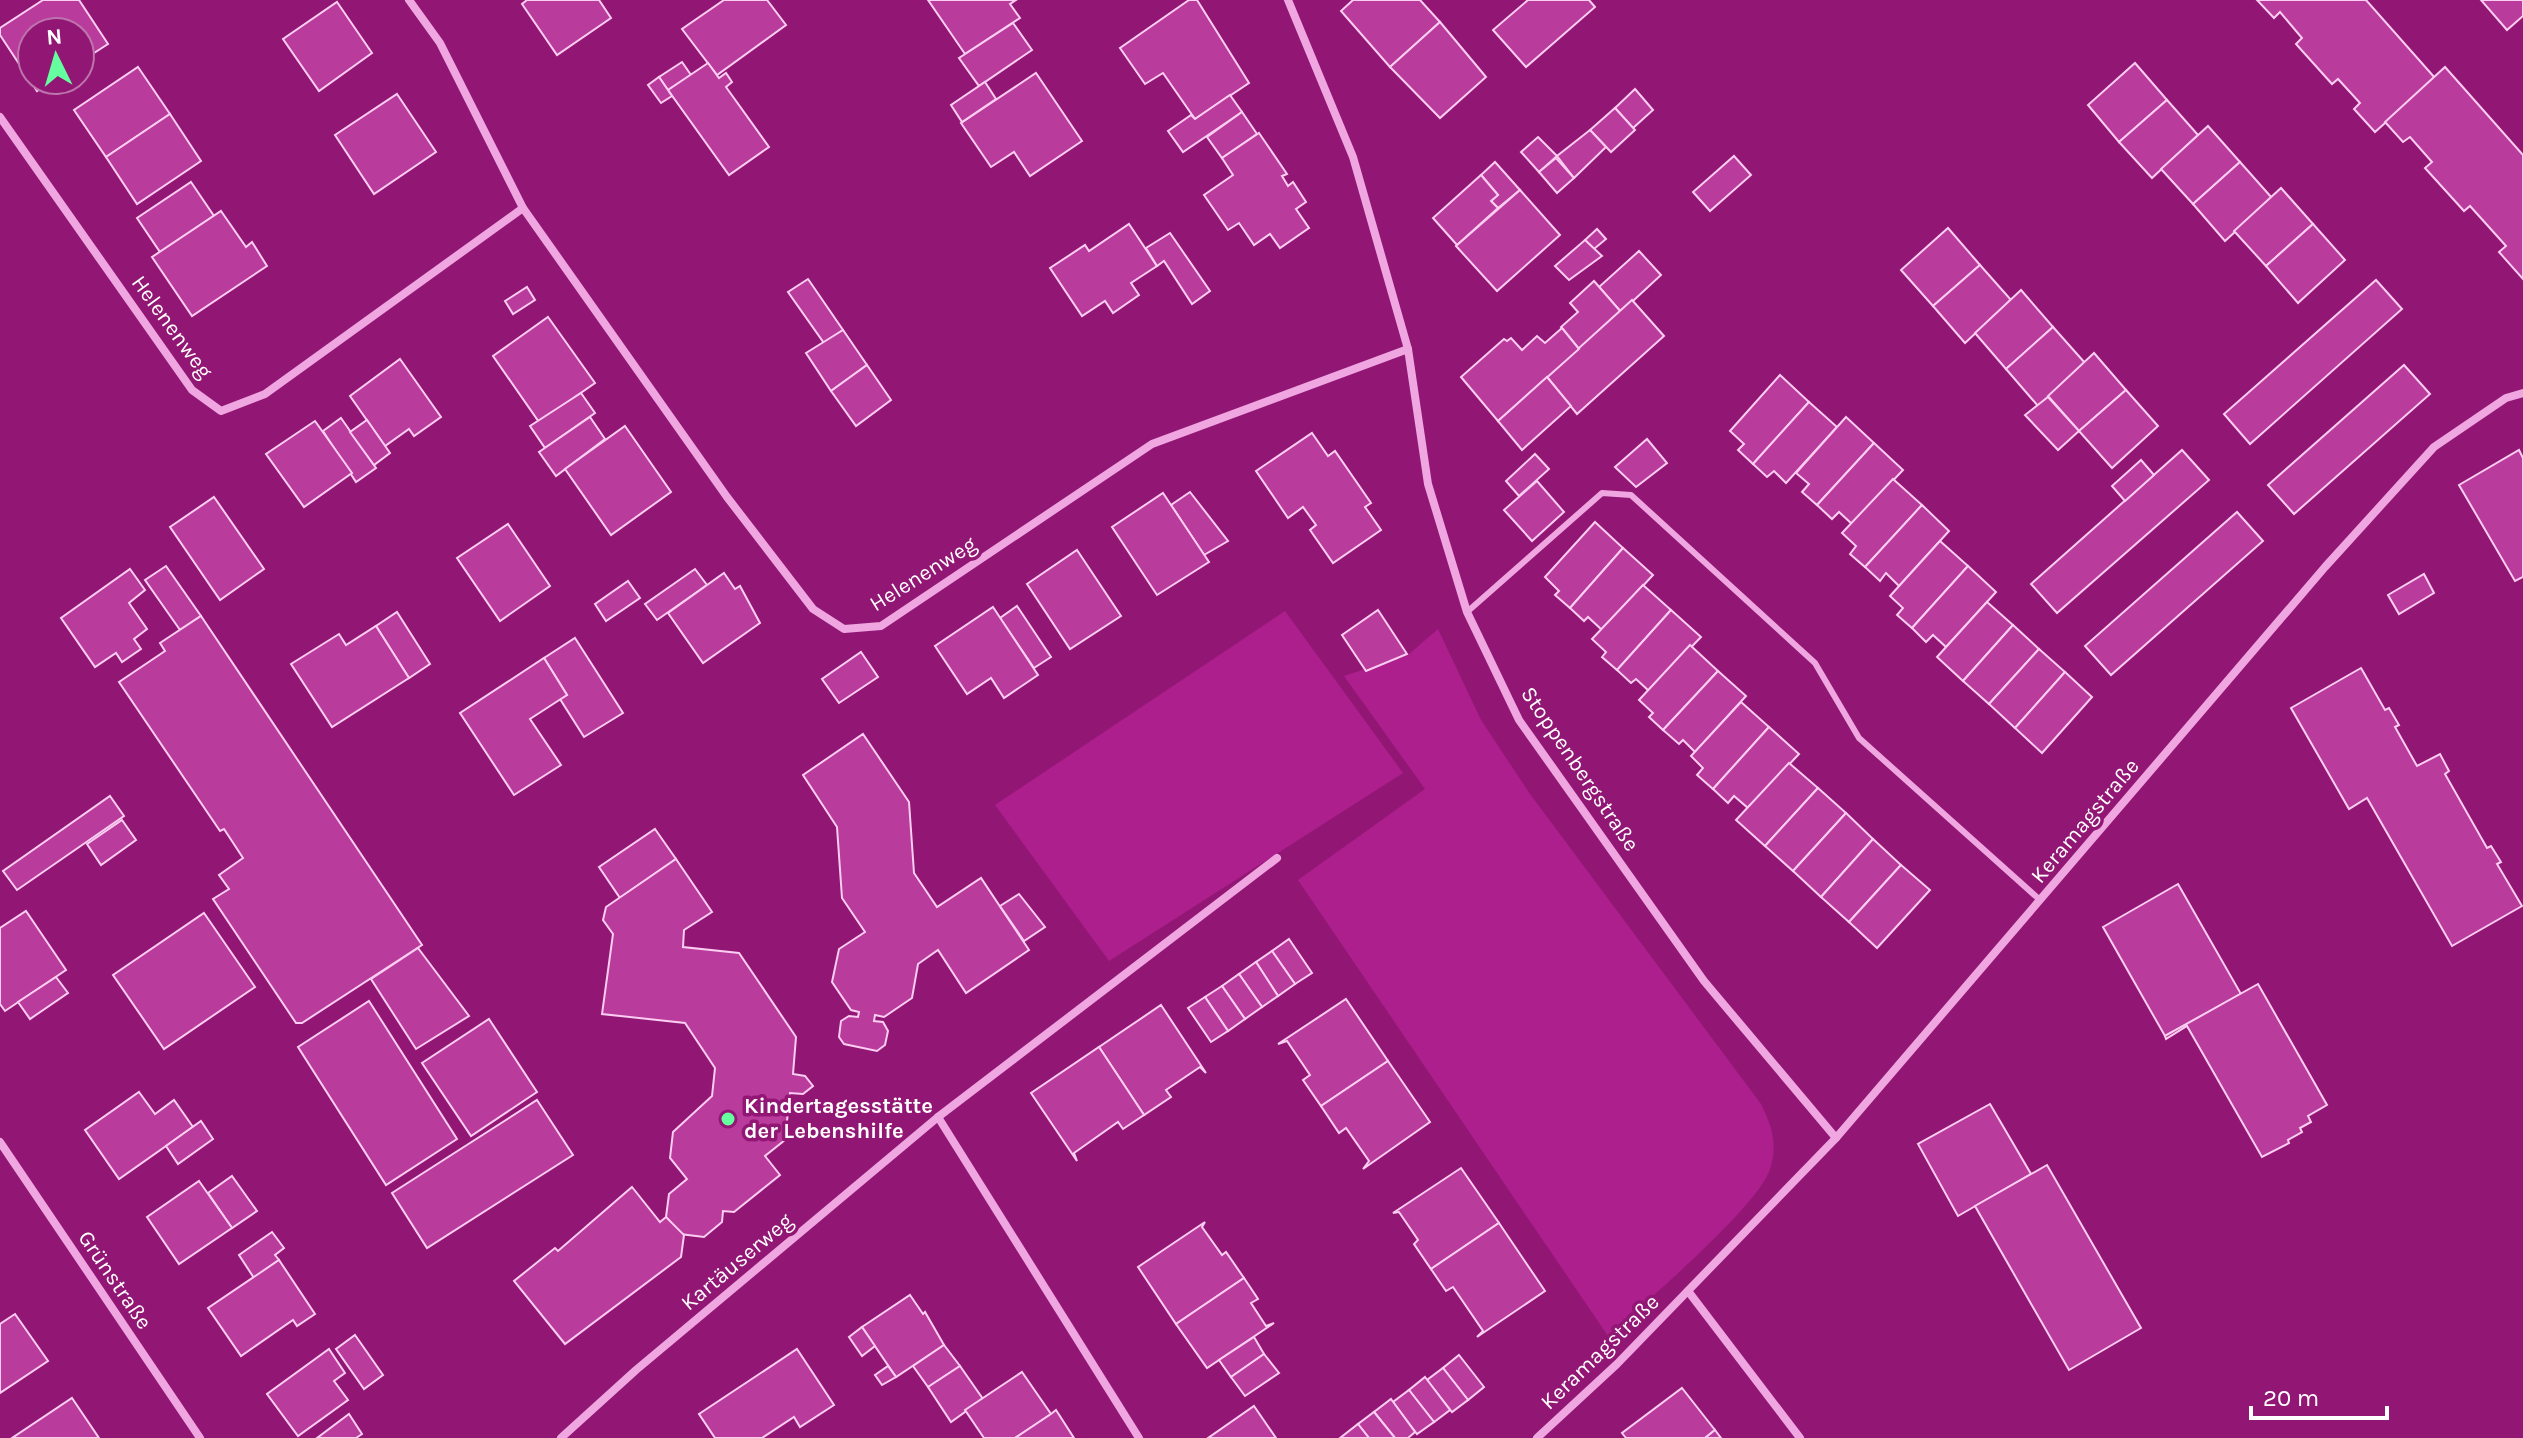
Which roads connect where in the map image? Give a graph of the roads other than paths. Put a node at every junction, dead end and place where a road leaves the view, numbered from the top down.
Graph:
1 (409, 0) edge
2 (1288, 0) edge
3 (0, 117) edge
4 (523, 208) junction
5 (1408, 349) junction
6 (2523, 393) edge
7 (1467, 612) junction
8 (1277, 858) dead end
9 (2040, 900) junction
10 (938, 1117) junction
11 (1836, 1138) junction
12 (0, 1142) edge
13 (1688, 1291) junction
14 (200, 1438) edge
15 (561, 1438) edge
16 (1139, 1438) edge
17 (1537, 1438) edge
18 (1800, 1438) edge

1 - 4 street, Helenenweg
2 - 5 street, Stoppenbergstraße
3 - 4 street, Helenenweg
4 - 5 street, Helenenweg
5 - 7 street, Stoppenbergstraße
6 - 9 street, Keramagstraße
7 - 9 lane
7 - 11 street, Stoppenbergstraße
8 - 10 street, Kartäuserweg
9 - 11 street, Keramagstraße
10 - 15 street, Kartäuserweg
10 - 16 street
11 - 13 street, Keramagstraße
12 - 14 street, Grünstraße
13 - 17 street, Keramagstraße
13 - 18 street, Keramagstraße

